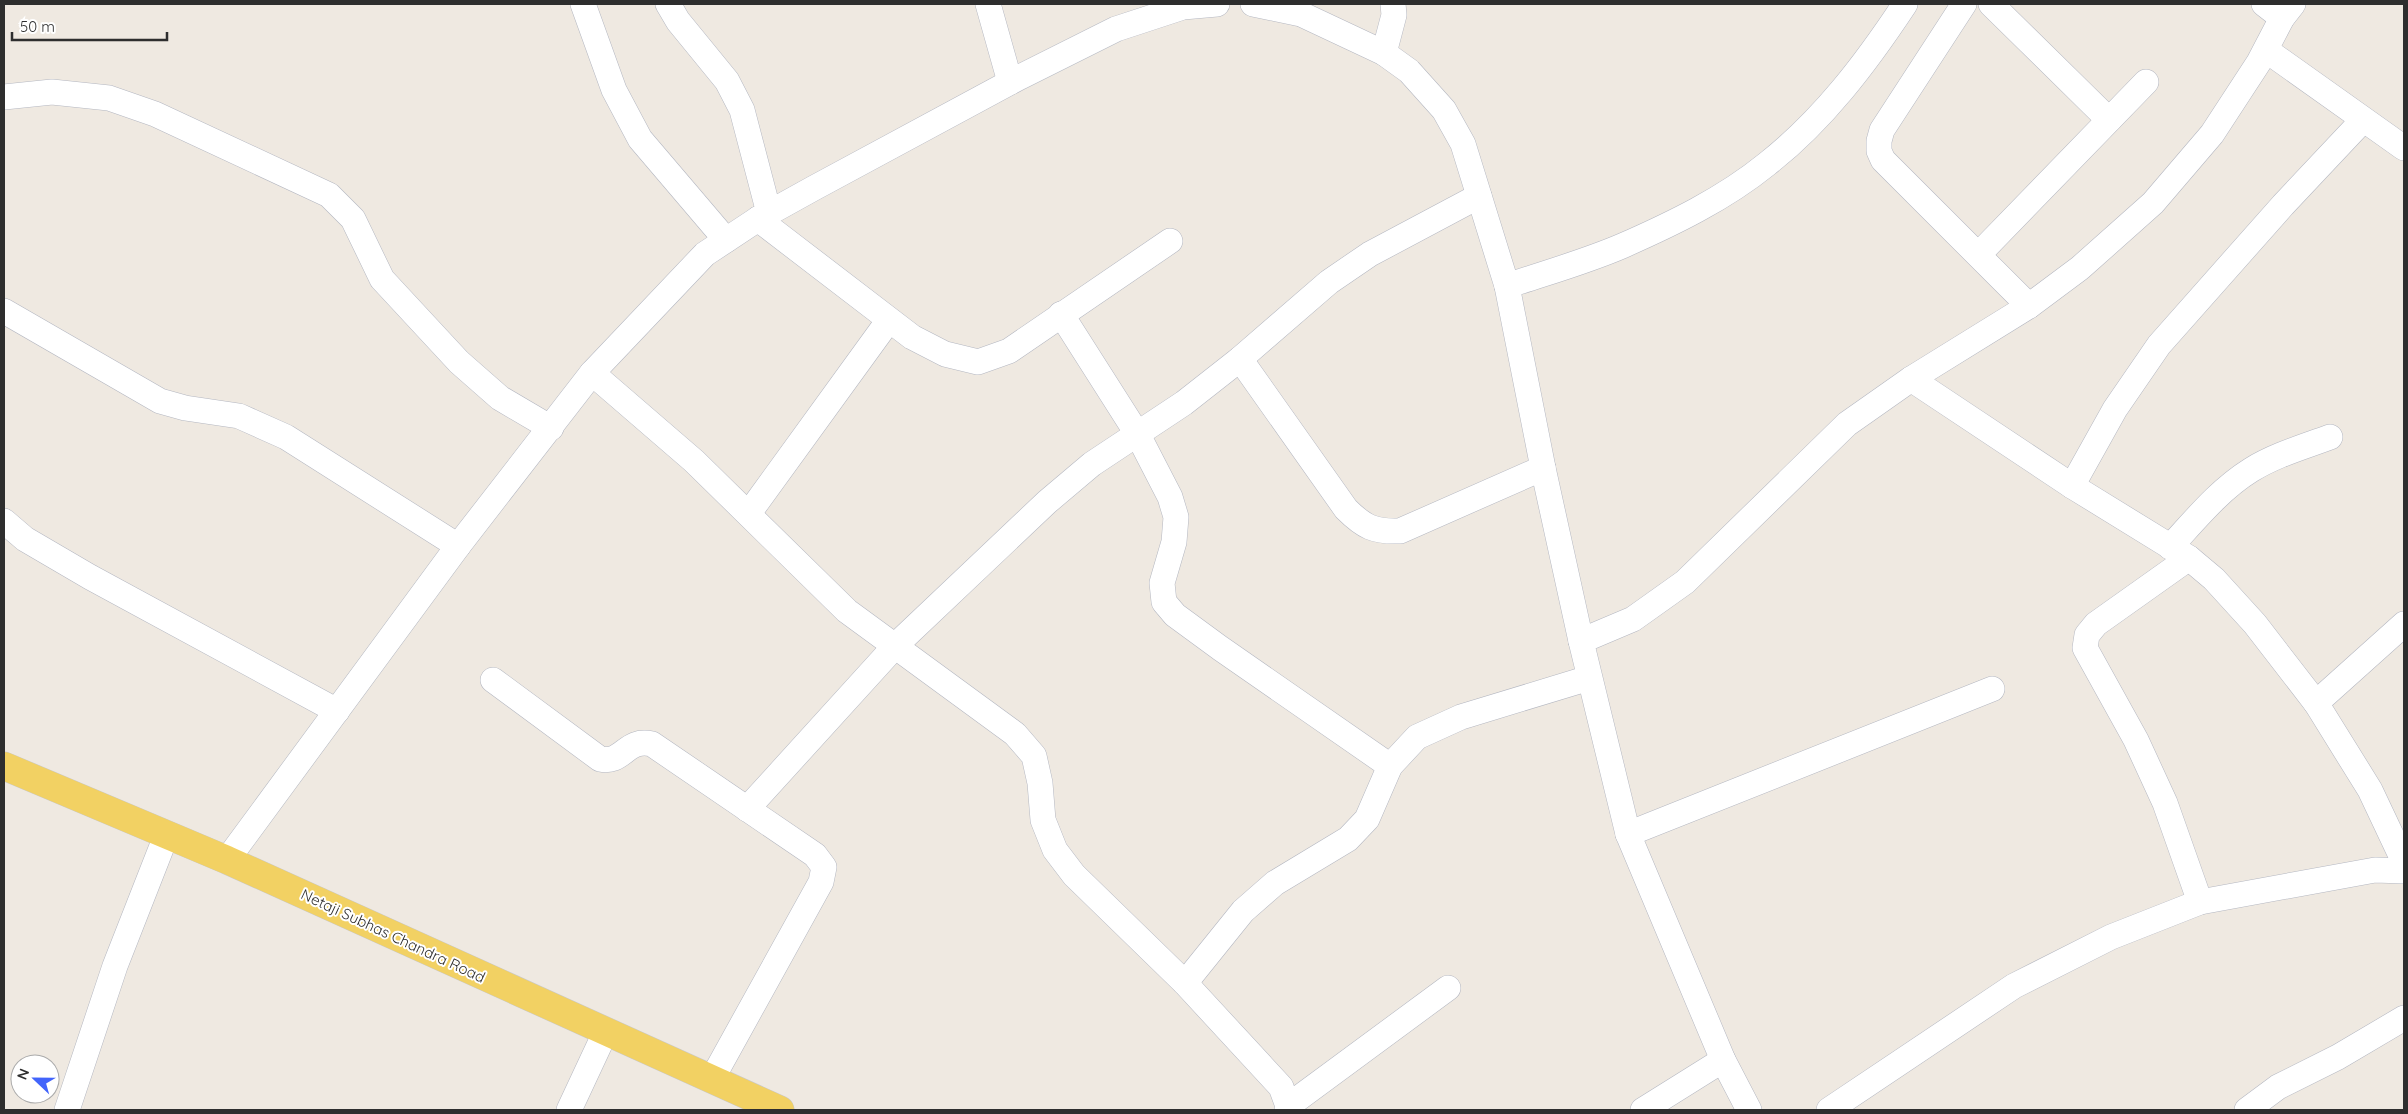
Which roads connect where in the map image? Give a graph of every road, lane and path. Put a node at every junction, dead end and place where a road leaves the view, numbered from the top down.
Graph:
1 (583, 4) edge
2 (668, 4) edge
3 (988, 4) edge
4 (1216, 4) edge
5 (1253, 4) edge
6 (1393, 4) edge
7 (1905, 4) edge
8 (1964, 4) edge
9 (1991, 4) edge
10 (2280, 8) edge
11 (2266, 50) junction
12 (1384, 53) junction
13 (1010, 82) junction
14 (2146, 82) dead end
15 (4, 97) edge
16 (2109, 120) junction
17 (2363, 120) junction
18 (2404, 148) edge
19 (1479, 196) junction
20 (764, 216) junction
21 (726, 240) junction
22 (1170, 241) dead end
23 (1979, 254) junction
24 (1507, 286) junction
25 (2029, 306) junction
26 (4, 311) edge
27 (1060, 314) junction
28 (889, 320) junction
29 (1240, 359) junction
30 (592, 373) junction
31 (1911, 378) junction
32 (551, 428) junction
33 (1138, 435) junction
34 (2330, 438) dead end
35 (1543, 468) junction
36 (2072, 486) junction
37 (749, 513) junction
38 (4, 522) edge
39 (458, 546) junction
40 (2179, 552) junction
41 (2404, 624) edge
42 (1581, 641) junction
43 (896, 646) junction
44 (1589, 678) junction
45 (493, 680) dead end
46 (1992, 689) dead end
47 (2316, 704) junction
48 (337, 711) junction
49 (4, 766) edge
50 (1390, 766) junction
51 (746, 809) junction
52 (1628, 834) junction
53 (166, 836) junction
54 (227, 860) junction
55 (2404, 862) edge
56 (2404, 871) edge
57 (2200, 902) junction
58 (1185, 982) junction
59 (1448, 988) dead end
60 (2404, 1018) edge
61 (605, 1033) junction
62 (1723, 1060) junction
63 (712, 1079) junction
64 (1288, 1108) edge
65 (67, 1110) edge
66 (569, 1110) edge
67 (780, 1110) edge
68 (1643, 1110) edge
69 (1749, 1110) edge
70 (1829, 1110) edge
71 (2247, 1110) edge

1 - 21 street
2 - 20 street
3 - 13 street
4 - 13 street
5 - 12 street
6 - 12 street
7 - 24 street
8 - 23 street
9 - 16 street
10 - 11 street
11 - 17 street
11 - 25 street
12 - 19 street
13 - 20 street
14 - 16 street
15 - 32 street
16 - 23 street
17 - 18 street
17 - 36 street
19 - 24 street
19 - 29 street
20 - 21 street
20 - 28 street
21 - 30 street
22 - 27 street
23 - 25 street
24 - 35 street
25 - 31 street
26 - 39 street
27 - 28 street
27 - 33 street
28 - 37 street
29 - 33 street
29 - 35 street
30 - 32 street
30 - 37 street
31 - 36 street
31 - 42 street
32 - 39 street
33 - 43 street
33 - 50 street
34 - 40 street
35 - 42 street
36 - 40 street
37 - 43 street
38 - 48 street
39 - 48 street
40 - 47 street
40 - 57 street
41 - 47 street
42 - 44 street
43 - 51 street
43 - 58 street
44 - 50 street
44 - 52 street
45 - 51 street
46 - 52 street
47 - 55 street
48 - 54 street
49 - 53 main road, Netaji Subhas Chandra Road
50 - 58 street
51 - 63 street
52 - 62 street
53 - 54 main road, Netaji Subhas Chandra Road
53 - 65 street
54 - 61 main road, Netaji Subhas Chandra Road
56 - 57 street
57 - 70 street
58 - 64 street
59 - 64 street
60 - 71 street
61 - 63 main road, Netaji Subhas Chandra Road
61 - 66 street
62 - 68 street
62 - 69 street
63 - 67 main road, Netaji Subhas Chandra Road

